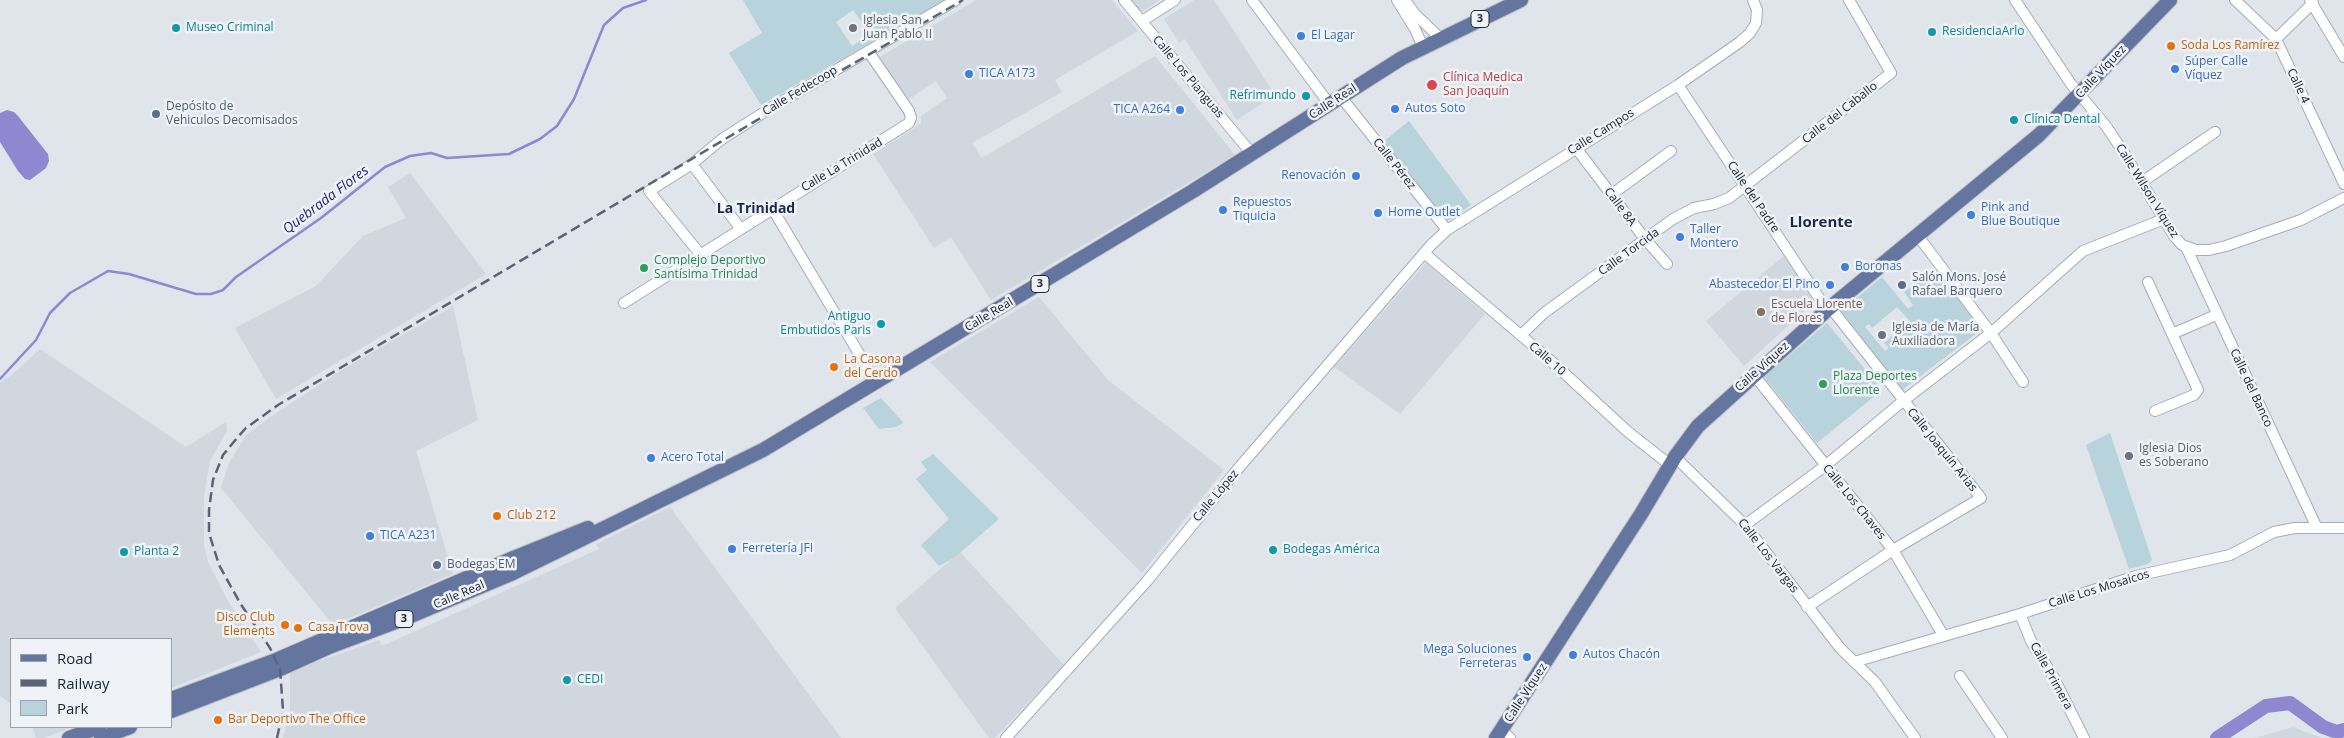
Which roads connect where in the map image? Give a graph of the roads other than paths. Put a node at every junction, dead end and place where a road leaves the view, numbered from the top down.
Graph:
1 (956, 0) edge
2 (1124, 0) edge
3 (1174, 0) edge
4 (1252, 0) edge
5 (1397, 0) edge
6 (1405, 0) edge
7 (1502, 0) edge
8 (1521, 0) edge
9 (1754, 0) edge
10 (1849, 0) edge
11 (2015, 0) edge
12 (2170, 0) edge
13 (2235, 0) edge
14 (2312, 2) edge
15 (1412, 16) junction
16 (1142, 21) junction
17 (1440, 38) junction
18 (2276, 39) junction
19 (1422, 47) junction
20 (868, 51) junction
21 (2344, 57) edge
22 (1678, 84) junction
23 (2079, 95) junction
24 (1336, 101) junction
25 (2215, 132) dead end
26 (1576, 148) junction
27 (1671, 151) dead end
28 (1252, 154) junction
29 (692, 164) junction
30 (2142, 182) junction
31 (2344, 184) edge
32 (1746, 185) junction
33 (1611, 194) junction
34 (2344, 198) edge
35 (772, 208) junction
36 (2164, 218) junction
37 (740, 228) junction
38 (1447, 230) junction
39 (1918, 236) junction
40 (1645, 240) junction
41 (2186, 247) junction
42 (1424, 253) junction
43 (700, 254) junction
44 (1667, 264) dead end
45 (2148, 282) dead end
46 (624, 303) dead end
47 (1828, 308) junction
48 (2216, 314) junction
49 (1991, 333) junction
50 (2172, 334) junction
51 (1521, 335) junction
52 (1754, 375) junction
53 (876, 382) junction
54 (2023, 382) dead end
55 (1903, 401) junction
56 (2155, 411) dead end
57 (1672, 461) junction
58 (1825, 466) junction
59 (631, 514) junction
60 (1745, 525) junction
61 (2317, 528) junction
62 (2344, 528) edge
63 (540, 547) junction
64 (1894, 550) junction
65 (481, 571) junction
66 (513, 573) junction
67 (1807, 607) junction
68 (2020, 614) junction
69 (1943, 635) junction
70 (1854, 662) junction
71 (1960, 676) dead end
72 (172, 700) edge
73 (172, 711) edge
74 (96, 728) edge
75 (108, 728) edge
76 (127, 728) edge
77 (1502, 735) edge
78 (69, 738) edge
79 (83, 738) edge
80 (101, 738) edge
81 (1006, 738) edge
82 (1915, 738) edge
83 (2002, 738) edge
84 (2084, 738) edge

1 - 20 street, Calle Fedecoop
2 - 16 street, Calle Los Pianguas
3 - 16 street
4 - 24 street, Calle Pérez
5 - 15 street
6 - 15 street
7 - 17 main road, Calle Real / 3
8 - 17 main road, Calle Real / 3
9 - 22 street, Calle Campos
10 - 32 street, Calle del Caballo
11 - 23 street, Calle Wilson Víquez
12 - 23 main road, Calle Víquez
13 - 18 street, Calle 4
14 - 18 street
14 - 21 street
15 - 17 street
15 - 19 street
16 - 28 street, Calle Los Pianguas
17 - 19 main road, Calle Real / 3
18 - 31 street, Calle 4
19 - 24 main road, Calle Real / 3
20 - 29 street, Calle Fedecoop
20 - 35 street, Calle La Trinidad
22 - 26 street, Calle Campos
22 - 32 street, Calle del Padre
23 - 30 street, Calle Wilson Víquez
23 - 39 main road, Calle Víquez
24 - 28 main road, Calle Real / 3
24 - 38 street, Calle Pérez
25 - 30 street
26 - 33 street, Calle 8A
26 - 38 street, Calle Campos
27 - 33 street
28 - 53 main road, Calle Real / 3
29 - 37 street
29 - 43 street, Calle Fedecoop
30 - 36 street, Calle Wilson Víquez
32 - 40 street, Calle Torcida
32 - 47 street, Calle del Padre
33 - 40 street, Calle 8A
34 - 41 street, Calle Wilson Víquez
35 - 37 street
35 - 53 street
36 - 41 street, Calle Wilson Víquez
36 - 49 street
37 - 43 street
38 - 42 street, Calle Campos
39 - 47 main road, Calle Víquez
39 - 49 street
40 - 44 street, Calle 8A
40 - 51 street, Calle Torcida
41 - 48 street, Calle del Banco
42 - 51 street, Calle 10
42 - 81 street, Calle López
43 - 46 street
45 - 50 street
47 - 52 main road, Calle Víquez
47 - 55 street, Calle Joaquín Arias
48 - 50 street
48 - 61 street, Calle del Banco
49 - 54 street
49 - 55 street
50 - 56 street
51 - 57 street, Calle 10
52 - 57 main road, Calle Víquez
52 - 58 street, Calle Los Chaves
53 - 59 main road, Calle Real / 3
55 - 58 street
55 - 64 street, Calle Joaquín Arias
57 - 60 street, Calle Los Vargas
57 - 77 main road, Calle Víquez
58 - 60 street
58 - 64 street, Calle Los Chaves
59 - 63 main road, Calle Real / 3
59 - 66 main road, Calle Real / 3
60 - 67 street, Calle Los Vargas
61 - 62 street, Calle Los Mosaicos
61 - 68 street, Calle Los Mosaicos
63 - 65 main road, Calle Real / 3
63 - 66 main road
64 - 67 street
64 - 69 street, Calle Los Chaves
65 - 66 main road
65 - 72 main road, Calle Real / 3
66 - 73 main road, Calle Real / 3
67 - 70 street, Calle Los Vargas
68 - 69 street, Calle Los Mosaicos
68 - 84 street, Calle Primera
69 - 70 street, Calle Los Mosaicos
70 - 82 street, Calle Los Vargas
71 - 83 street
74 - 78 main road
75 - 79 main road
76 - 80 main road

